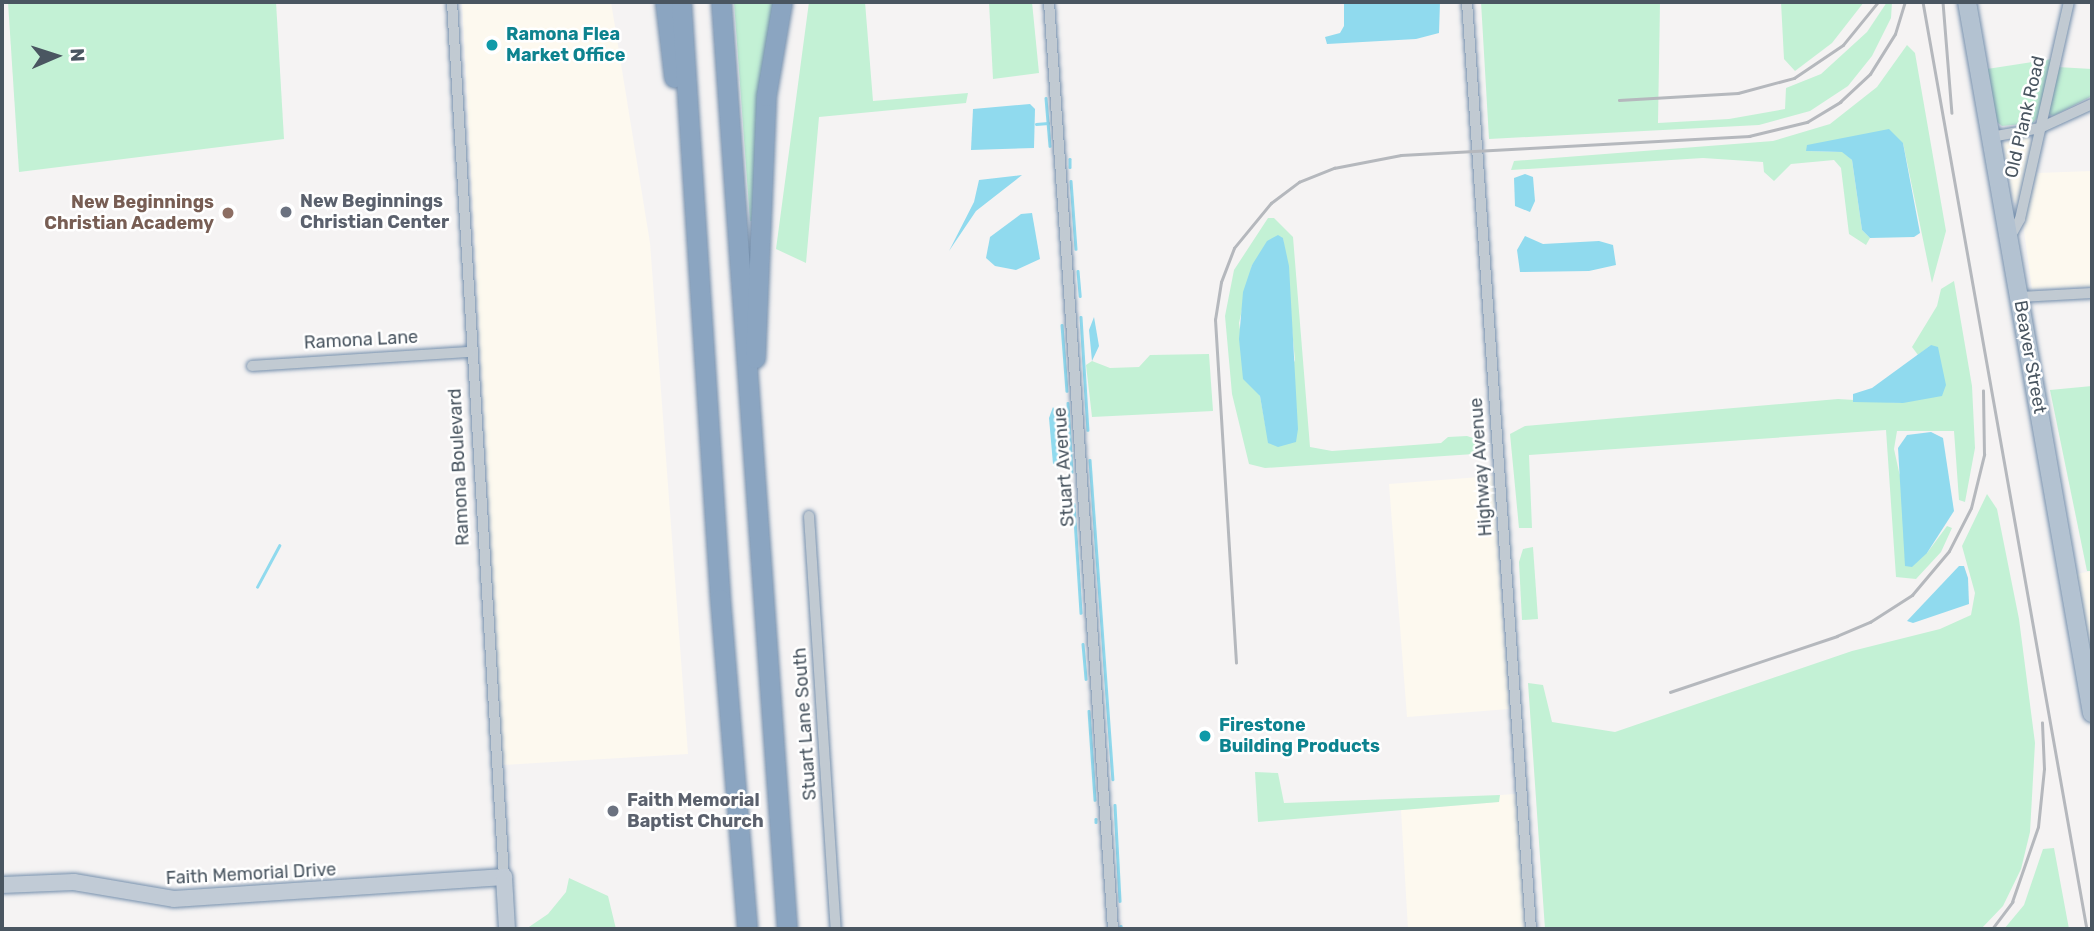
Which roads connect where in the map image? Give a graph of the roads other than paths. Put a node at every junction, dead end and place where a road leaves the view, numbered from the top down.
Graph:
1 (452, 2) edge
2 (664, 2) edge
3 (681, 2) edge
4 (721, 2) edge
5 (782, 2) edge
6 (1049, 2) edge
7 (1467, 2) edge
8 (1968, 2) edge
9 (2069, 2) edge
10 (2092, 104) edge
11 (2040, 128) junction
12 (1991, 137) junction
13 (2009, 239) junction
14 (2092, 293) edge
15 (2020, 298) junction
16 (705, 329) junction
17 (471, 352) junction
18 (252, 366) dead end
19 (748, 415) junction
20 (809, 516) dead end
21 (2092, 713) edge
22 (504, 877) junction
23 (2, 885) edge
24 (508, 929) edge
25 (747, 929) edge
26 (787, 929) edge
27 (836, 929) edge
28 (1113, 929) edge
29 (1531, 929) edge

1 - 17 street, Ramona Boulevard
2 - 16 highway
3 - 16 highway
4 - 19 highway
5 - 19 highway
6 - 28 street, Stuart Avenue
7 - 29 street, Highway Avenue
8 - 12 main road, Beaver Street
9 - 11 street, Old Plank Road
10 - 11 street
11 - 12 street
11 - 13 street, Old Plank Road
12 - 13 main road, Beaver Street
13 - 15 main road, Beaver Street
14 - 15 street
15 - 21 main road, Beaver Street
16 - 25 highway
17 - 18 street, Ramona Lane
17 - 22 street, Ramona Boulevard
19 - 26 highway
20 - 27 street, Stuart Lane South
22 - 23 street, Faith Memorial Drive
22 - 24 street, Ramona Boulevard

